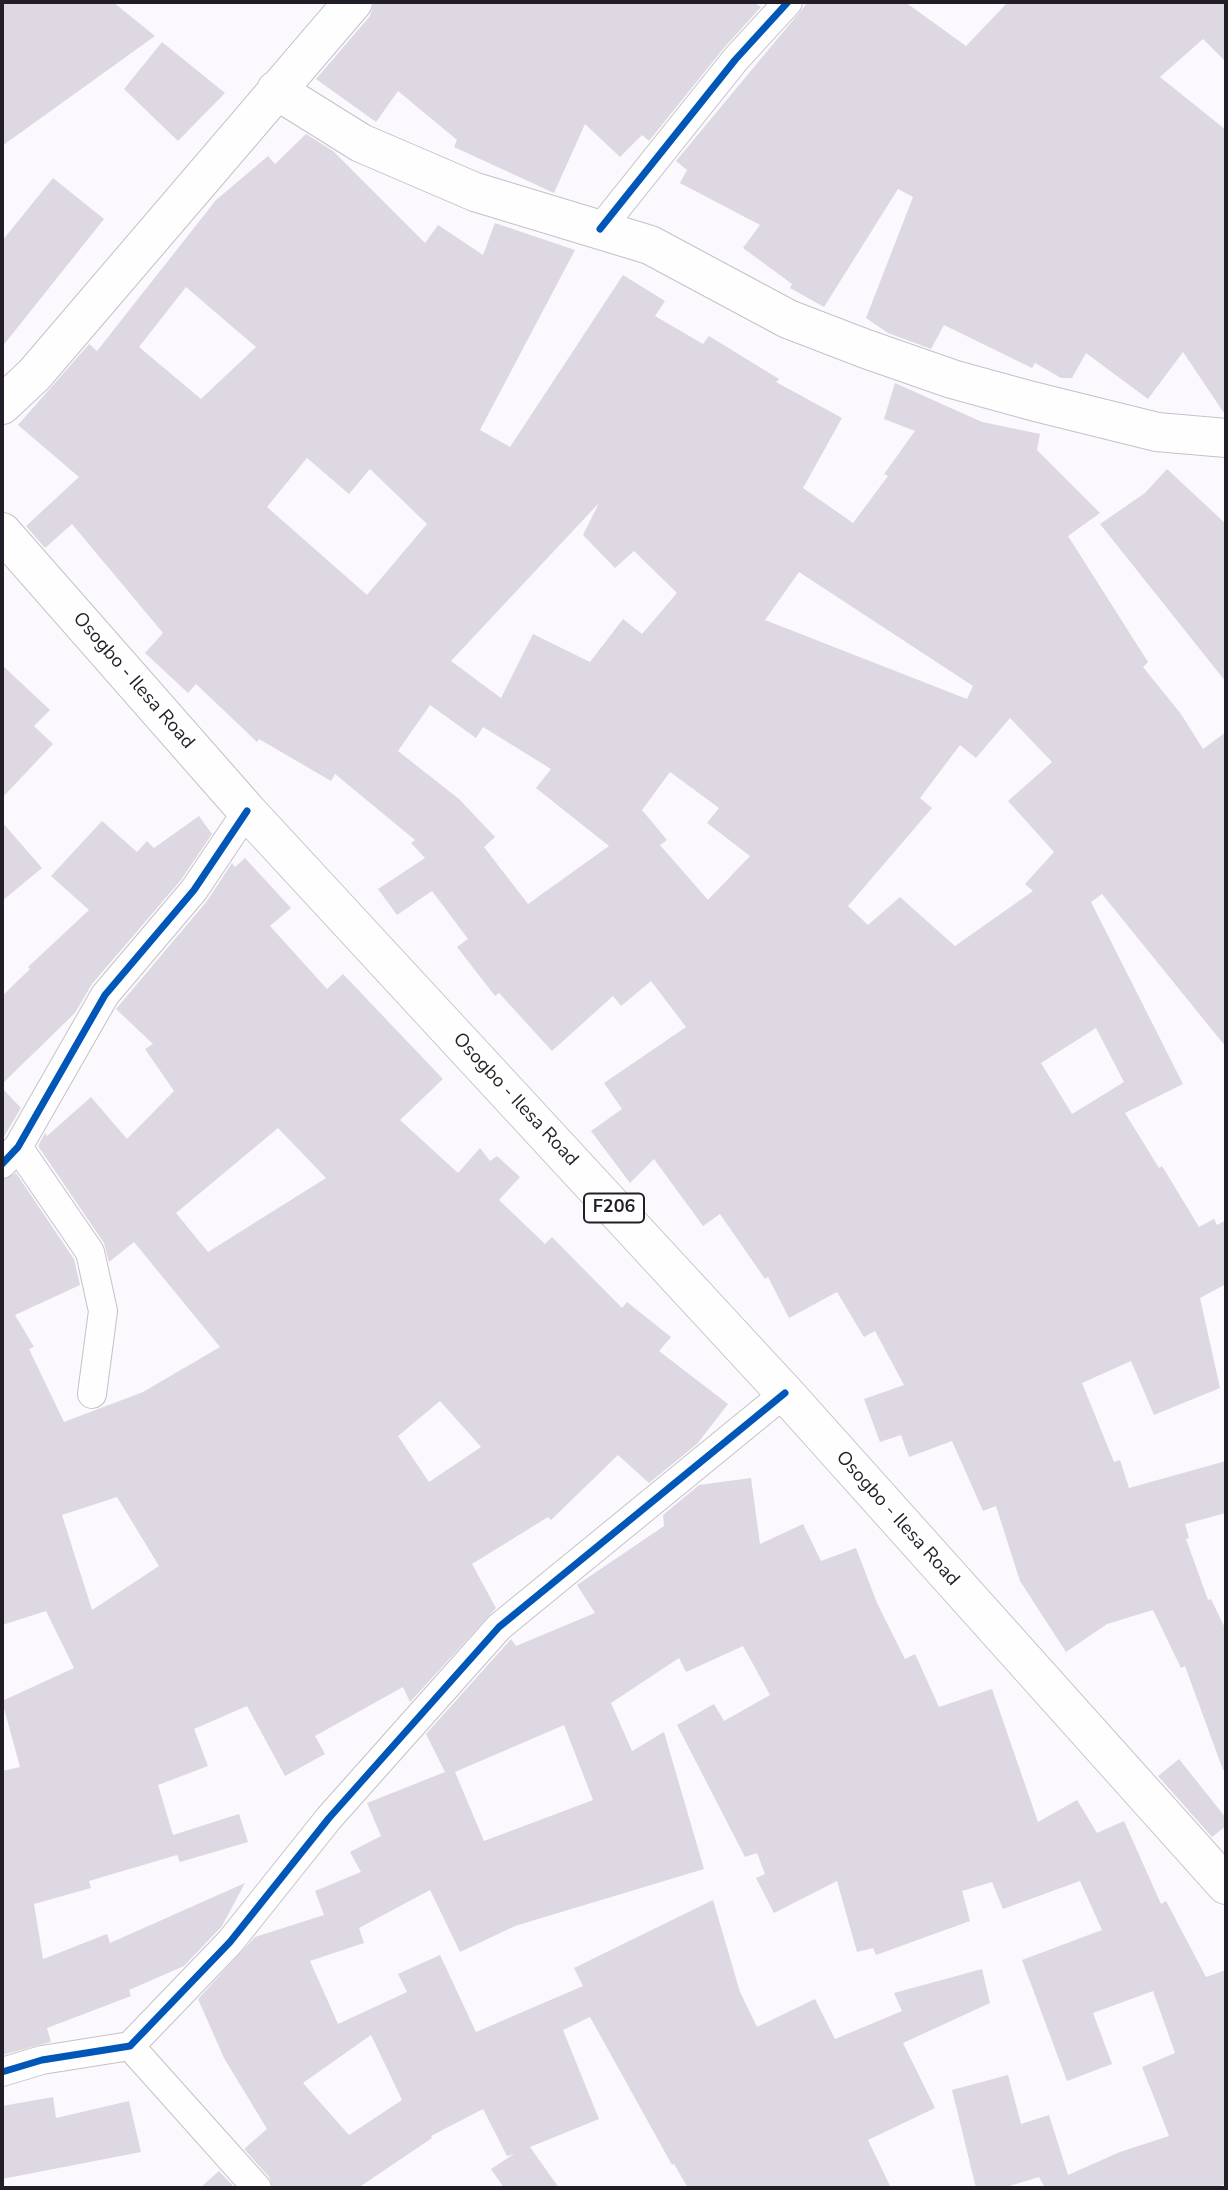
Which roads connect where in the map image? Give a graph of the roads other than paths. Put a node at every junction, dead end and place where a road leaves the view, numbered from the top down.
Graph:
1 (353, 2) edge
2 (788, 2) edge
3 (276, 90) junction
4 (600, 229) junction
5 (2, 405) edge
6 (1226, 438) edge
7 (2, 532) edge
8 (247, 811) junction
9 (10, 1155) edge
10 (785, 1393) junction
11 (92, 1394) dead end
12 (1226, 1885) edge
13 (130, 2046) junction
14 (2, 2072) edge
15 (257, 2188) edge

1 - 3 main road
2 - 4 street
3 - 4 main road
3 - 5 main road
4 - 6 main road
7 - 8 main road, Osogbo - Ilesa Road / F206
8 - 9 street
8 - 10 main road, Osogbo - Ilesa Road / F206
9 - 11 street
10 - 12 main road, Osogbo - Ilesa Road / F206
10 - 13 street
13 - 14 street
13 - 15 street

